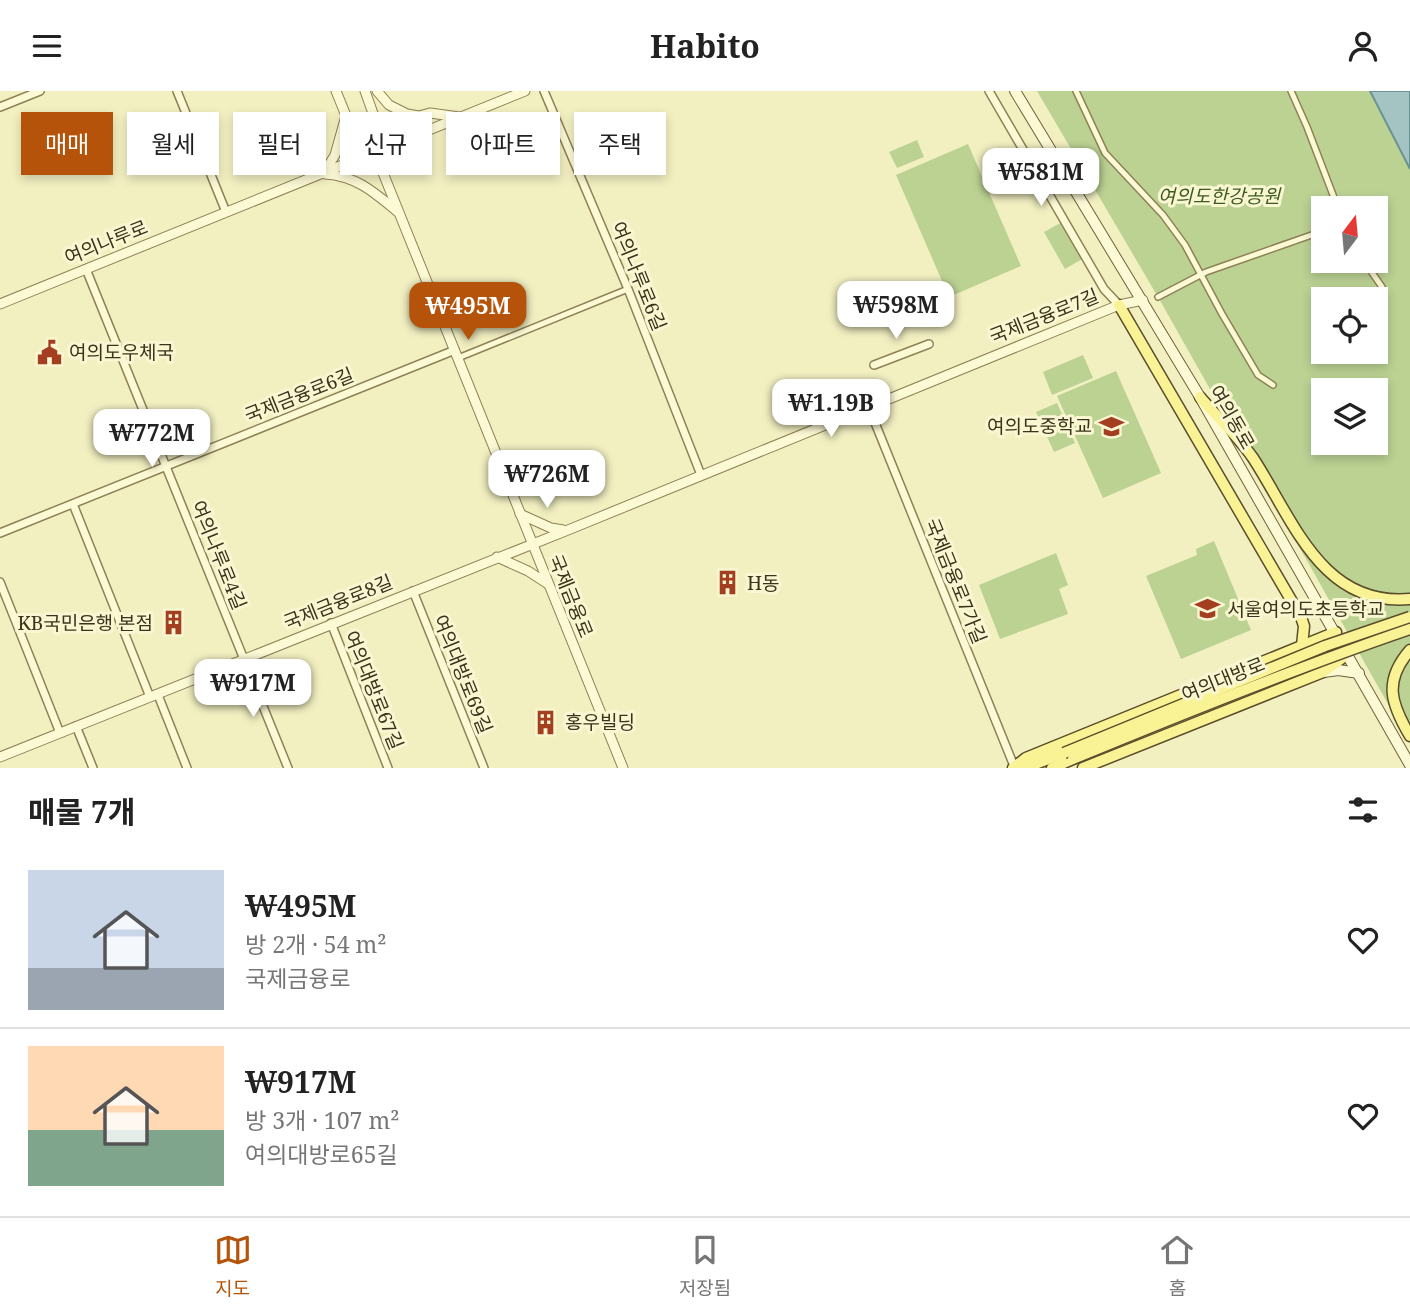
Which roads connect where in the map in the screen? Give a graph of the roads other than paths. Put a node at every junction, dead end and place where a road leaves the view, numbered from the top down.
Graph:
1 (40, 91) edge
2 (177, 91) edge
3 (336, 91) edge
4 (365, 91) edge
5 (377, 91) edge
6 (525, 91) edge
7 (544, 91) edge
8 (989, 91) edge
9 (1015, 91) edge
10 (1076, 91) edge
11 (1291, 91) edge
12 (0, 107) edge
13 (344, 112) edge
14 (372, 112) edge
15 (473, 112) edge
16 (446, 115) edge
17 (340, 137) edge
18 (326, 171) edge
19 (326, 174) edge
20 (321, 175) edge
21 (384, 175) edge
22 (1333, 196) edge
23 (226, 212) junction
24 (399, 213) junction
25 (1311, 235) edge
26 (86, 269) junction
27 (1372, 273) edge
28 (1201, 274) junction
29 (1382, 287) dead end
30 (628, 289) junction
31 (1158, 297) dead end
32 (1143, 300) junction
33 (0, 304) edge
34 (1119, 305) junction
35 (929, 344) dead end
36 (457, 354) junction
37 (874, 365) dead end
38 (1273, 385) dead end
39 (1200, 397) junction
40 (869, 408) junction
41 (166, 465) junction
42 (701, 475) junction
43 (73, 504) junction
44 (520, 514) junction
45 (568, 530) junction
46 (0, 533) edge
47 (531, 544) junction
48 (497, 557) junction
49 (0, 582) edge
50 (548, 584) junction
51 (413, 591) junction
52 (1410, 599) edge
53 (1410, 617) edge
54 (331, 623) junction
55 (1410, 629) edge
56 (1336, 632) junction
57 (1302, 646) junction
58 (1410, 650) edge
59 (1346, 651) junction
60 (244, 659) junction
61 (1324, 672) junction
62 (1359, 673) junction
63 (154, 696) junction
64 (76, 726) junction
65 (60, 733) junction
66 (1410, 736) edge
67 (1068, 756) junction
68 (0, 757) edge
69 (1410, 765) edge
70 (93, 768) edge
71 (187, 768) edge
72 (288, 768) edge
73 (388, 768) edge
74 (484, 768) edge
75 (623, 768) edge
76 (1017, 768) edge
77 (1052, 768) edge
78 (1083, 768) edge

1 - 12 street
2 - 23 street
3 - 13 street, 국제금융로
4 - 14 street, 국제금융로
5 - 16 street
6 - 15 street, 여의나루로
7 - 30 street, 여의나루로6길
8 - 34 street
9 - 32 main road, 여의동로
10 - 28 street
11 - 22 street
17 - 18 street
19 - 24 street
20 - 23 street, 여의나루로
21 - 24 street, 국제금융로
23 - 26 street, 여의나루로
24 - 36 street, 국제금융로
25 - 28 street
26 - 33 street, 여의나루로
26 - 41 street, 여의나루로4길
27 - 29 street
28 - 31 street
28 - 38 street
30 - 36 street
30 - 42 street, 여의나루로6길
32 - 34 street, 국제금융로7길
32 - 39 main road, 여의동로
34 - 40 street, 국제금융로7길
34 - 57 main road
35 - 37 street
36 - 41 street, 국제금융로6길
36 - 44 street, 국제금융로
39 - 52 main road
39 - 56 main road, 여의동로
40 - 42 street, 국제금융로7길
40 - 76 street, 국제금융로7가길
41 - 43 street, 국제금융로6길
41 - 60 street, 여의나루로4길
42 - 45 street, 국제금융로7길
43 - 46 street, 국제금융로6길
43 - 63 street
44 - 45 street
44 - 47 street, 국제금융로
45 - 47 street, 국제금융로7길
47 - 48 street, 국제금융로8길
47 - 50 street, 국제금융로
48 - 50 street
48 - 51 street, 국제금융로8길
49 - 65 street
50 - 75 street, 국제금융로
51 - 54 street, 국제금융로8길
51 - 74 street, 여의대방로69길
53 - 67 main road, bridge
54 - 60 street, 국제금융로8길
54 - 73 street, 여의대방로67길
55 - 67 main road, 여의대방로, bridge
56 - 57 main road
56 - 59 main road, 여의동로
57 - 76 main road
58 - 66 main road
59 - 61 main road
59 - 62 main road, 여의동로
60 - 63 street, 국제금융로8길
60 - 72 street, 여의나루로4길
61 - 62 main road
61 - 78 main road
62 - 69 main road, 여의동로
63 - 64 street, 국제금융로8길
63 - 71 street
64 - 65 street, 국제금융로8길
64 - 70 street
65 - 68 street, 국제금융로8길
67 - 76 main road, 여의대방로
67 - 77 main road, 여의대방로

